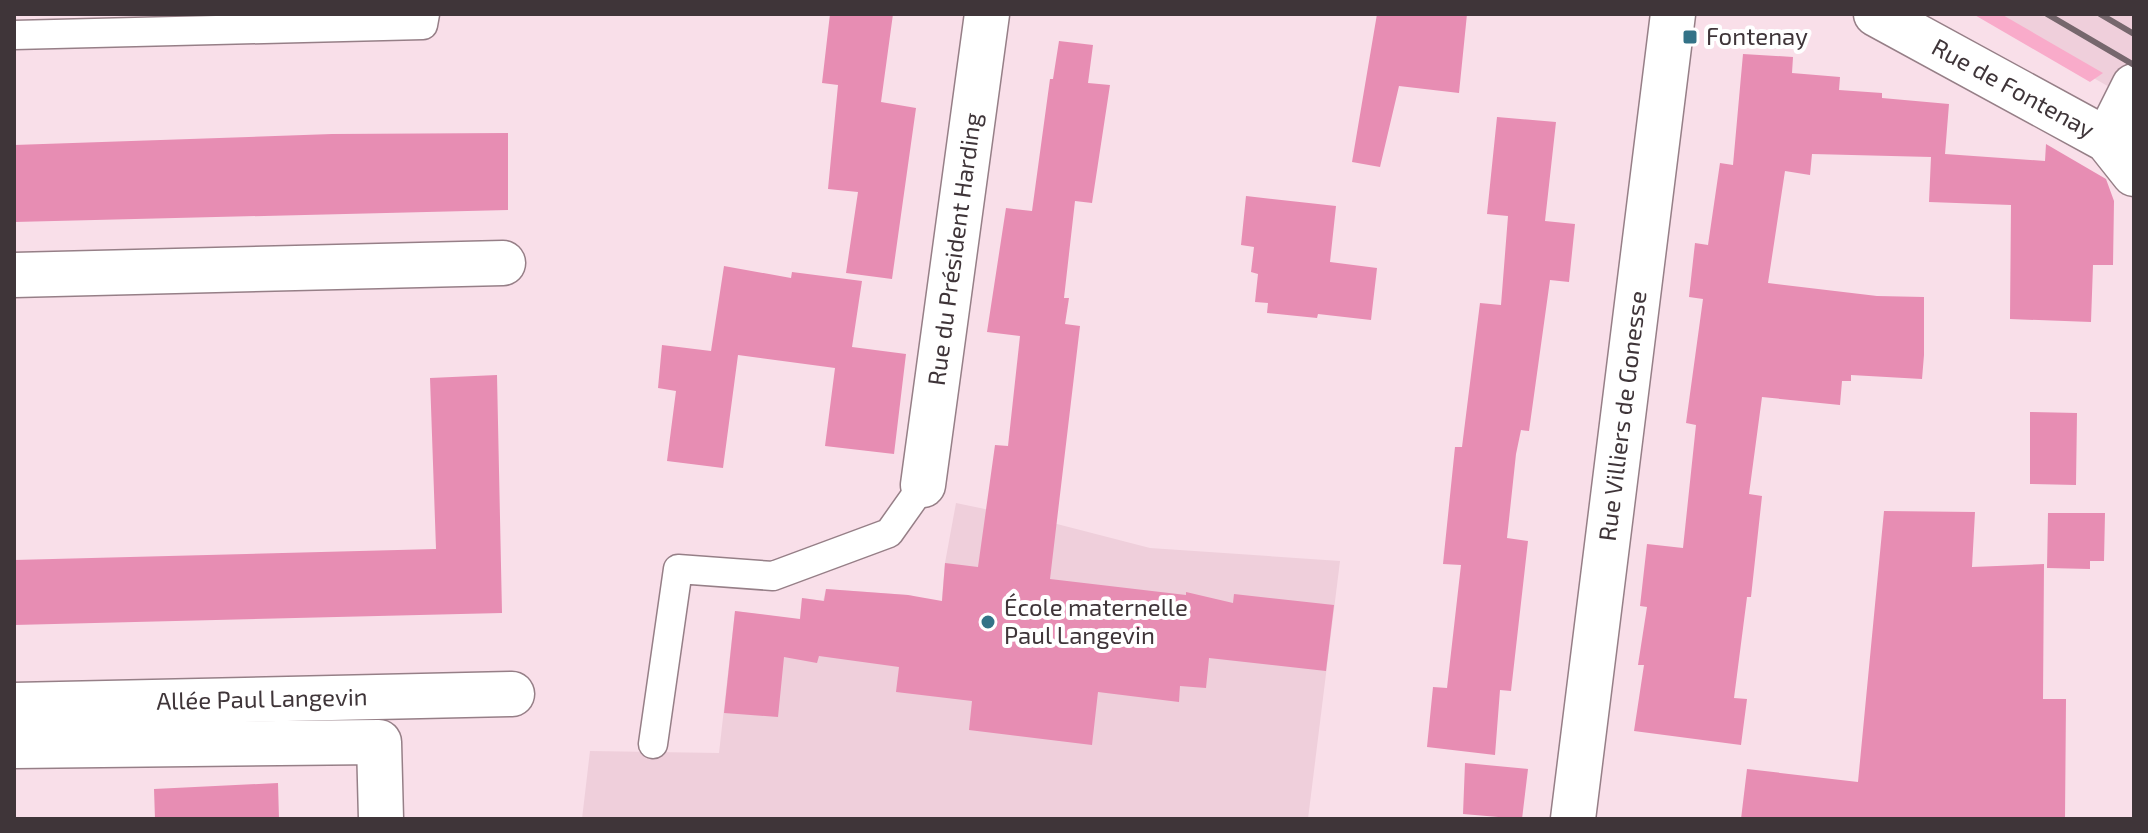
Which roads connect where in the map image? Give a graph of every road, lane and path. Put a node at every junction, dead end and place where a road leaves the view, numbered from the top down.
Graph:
1 (425, 14) edge
2 (987, 14) edge
3 (1673, 14) edge
4 (1876, 14) edge
5 (14, 35) edge
6 (2134, 86) edge
7 (2107, 140) junction
8 (2134, 174) edge
9 (503, 263) dead end
10 (14, 275) edge
11 (923, 485) joint
12 (512, 694) dead end
13 (14, 705) edge
14 (653, 744) dead end
15 (14, 746) edge
16 (381, 819) edge
17 (1573, 819) edge

1 - 5 lane
2 - 11 street, Rue du Président Harding
3 - 17 street, Rue Villiers de Gonesse
4 - 7 street, Rue de Fontenay
6 - 7 street
7 - 8 street
9 - 10 street
11 - 14 lane
12 - 13 street, Allée Paul Langevin
15 - 16 street, Allée Paul Langevin

